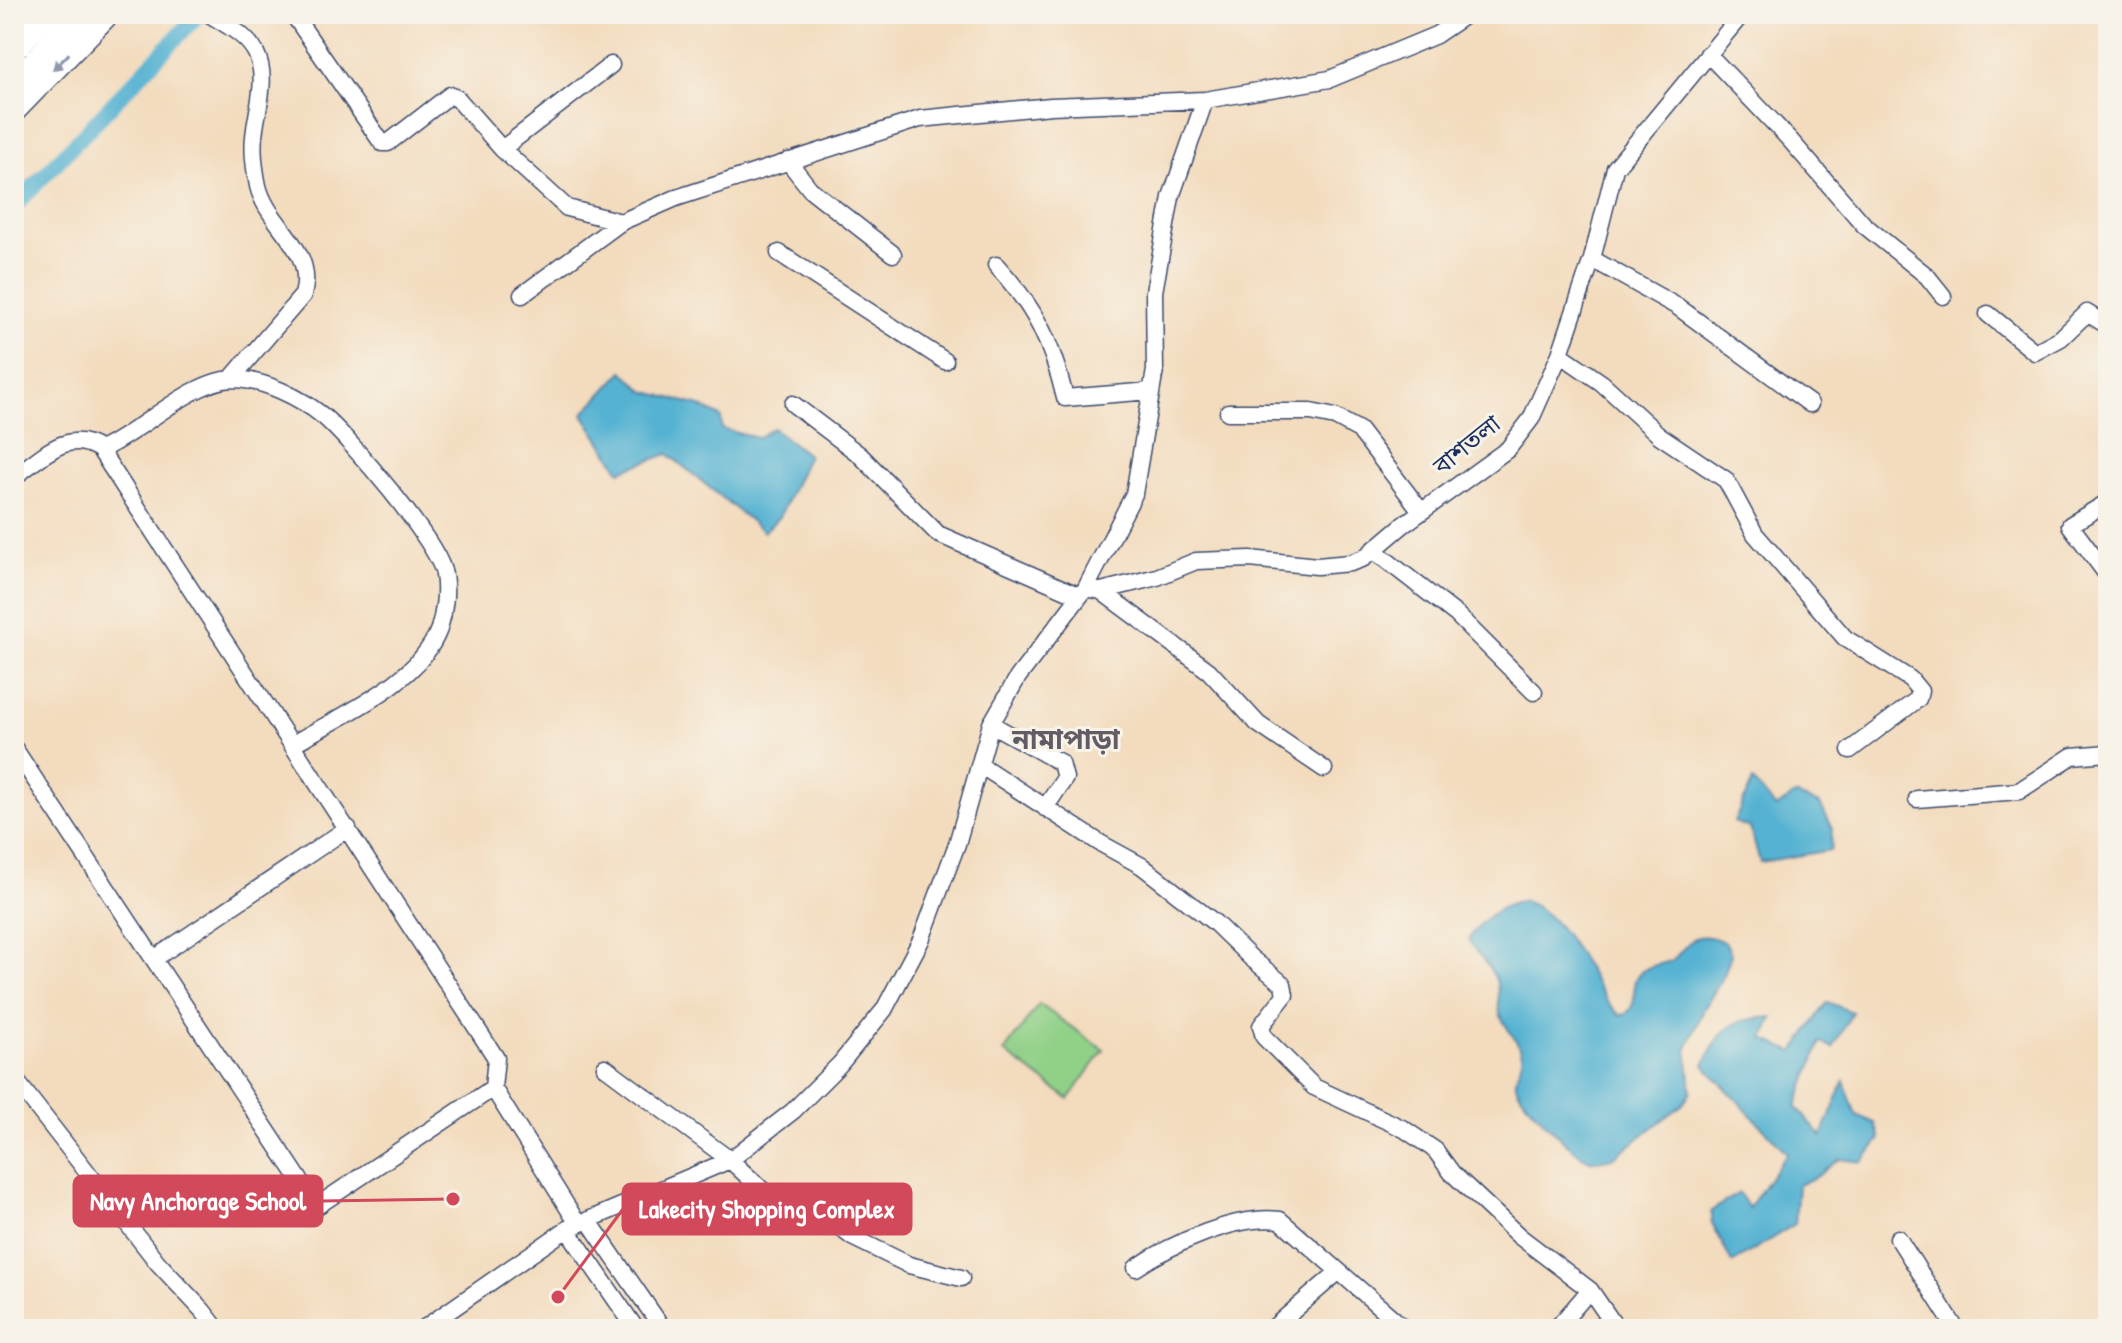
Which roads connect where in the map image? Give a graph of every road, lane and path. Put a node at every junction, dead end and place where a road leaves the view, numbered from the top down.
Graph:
1 (48, 14) edge
2 (78, 14) edge
3 (108, 14) edge
4 (209, 14) edge
5 (293, 14) edge
6 (1467, 14) edge
7 (1742, 14) edge
8 (14, 49) edge
9 (1708, 54) junction
10 (611, 65) dead end
11 (14, 83) edge
12 (1205, 100) junction
13 (14, 111) edge
14 (502, 149) junction
15 (788, 161) junction
16 (621, 222) junction
17 (779, 253) dead end
18 (893, 254) dead end
19 (1592, 259) junction
20 (996, 265) dead end
21 (522, 295) dead end
22 (1943, 296) dead end
23 (1988, 314) dead end
24 (2108, 326) edge
25 (1560, 354) junction
26 (945, 361) dead end
27 (231, 379) junction
28 (1151, 391) junction
29 (793, 404) dead end
30 (1810, 404) dead end
31 (1228, 412) dead end
32 (100, 450) junction
33 (14, 477) edge
34 (2108, 502) edge
35 (1421, 511) junction
36 (1373, 550) junction
37 (2108, 576) edge
38 (1089, 592) junction
39 (1534, 692) dead end
40 (991, 724) junction
41 (293, 744) junction
42 (14, 748) edge
43 (1850, 750) dead end
44 (2108, 753) edge
45 (980, 765) junction
46 (1324, 769) dead end
47 (1917, 799) dead end
48 (1045, 808) junction
49 (348, 828) junction
50 (154, 959) junction
51 (605, 1067) dead end
52 (14, 1078) edge
53 (493, 1088) junction
54 (730, 1160) junction
55 (578, 1225) junction
56 (1898, 1238) dead end
57 (1136, 1268) dead end
58 (1338, 1272) junction
59 (961, 1278) dead end
60 (1590, 1290) junction
61 (14, 1317) edge
62 (22, 1329) edge
63 (217, 1329) edge
64 (423, 1329) edge
65 (636, 1329) edge
66 (663, 1329) edge
67 (1272, 1329) edge
68 (1405, 1329) edge
69 (1556, 1329) edge
70 (1617, 1329) edge
71 (1956, 1329) edge

1 - 8 highway
2 - 11 main road
3 -> 13 main road
4 - 27 street
5 - 14 street
6 - 12 street
7 - 9 street, বাশতলা
9 - 19 street, বাশতলা
9 - 22 street
10 - 14 street
12 - 15 street
12 - 28 street
14 - 16 street
15 - 16 street
15 - 18 street
16 - 21 street
17 - 26 street
19 - 25 street, বাশতলা
19 - 30 street
20 - 28 street
23 - 24 street
25 - 35 street, বাশতলা
25 - 43 street
27 - 32 street
27 - 41 street
28 - 38 street
29 - 38 street
31 - 35 street
32 - 33 street
32 - 41 street
34 - 37 street
35 - 36 street, বাশতলা
36 - 38 street, বাশতলা
36 - 39 street
38 - 40 street
38 - 46 street
40 - 45 street
40 - 48 street
41 - 49 street
42 - 50 street
44 - 47 street
45 - 48 street
45 - 54 street
48 - 60 street
49 - 50 street
49 - 53 street
50 - 53 street
51 - 54 street
52 - 63 street
53 - 55 street
54 - 55 street
54 - 59 street
55 - 64 street
55 - 65 street
55 - 66 street
56 - 71 street
57 - 58 street
58 - 67 street
58 - 68 street
60 - 69 street
60 - 70 street
61 - 62 street

